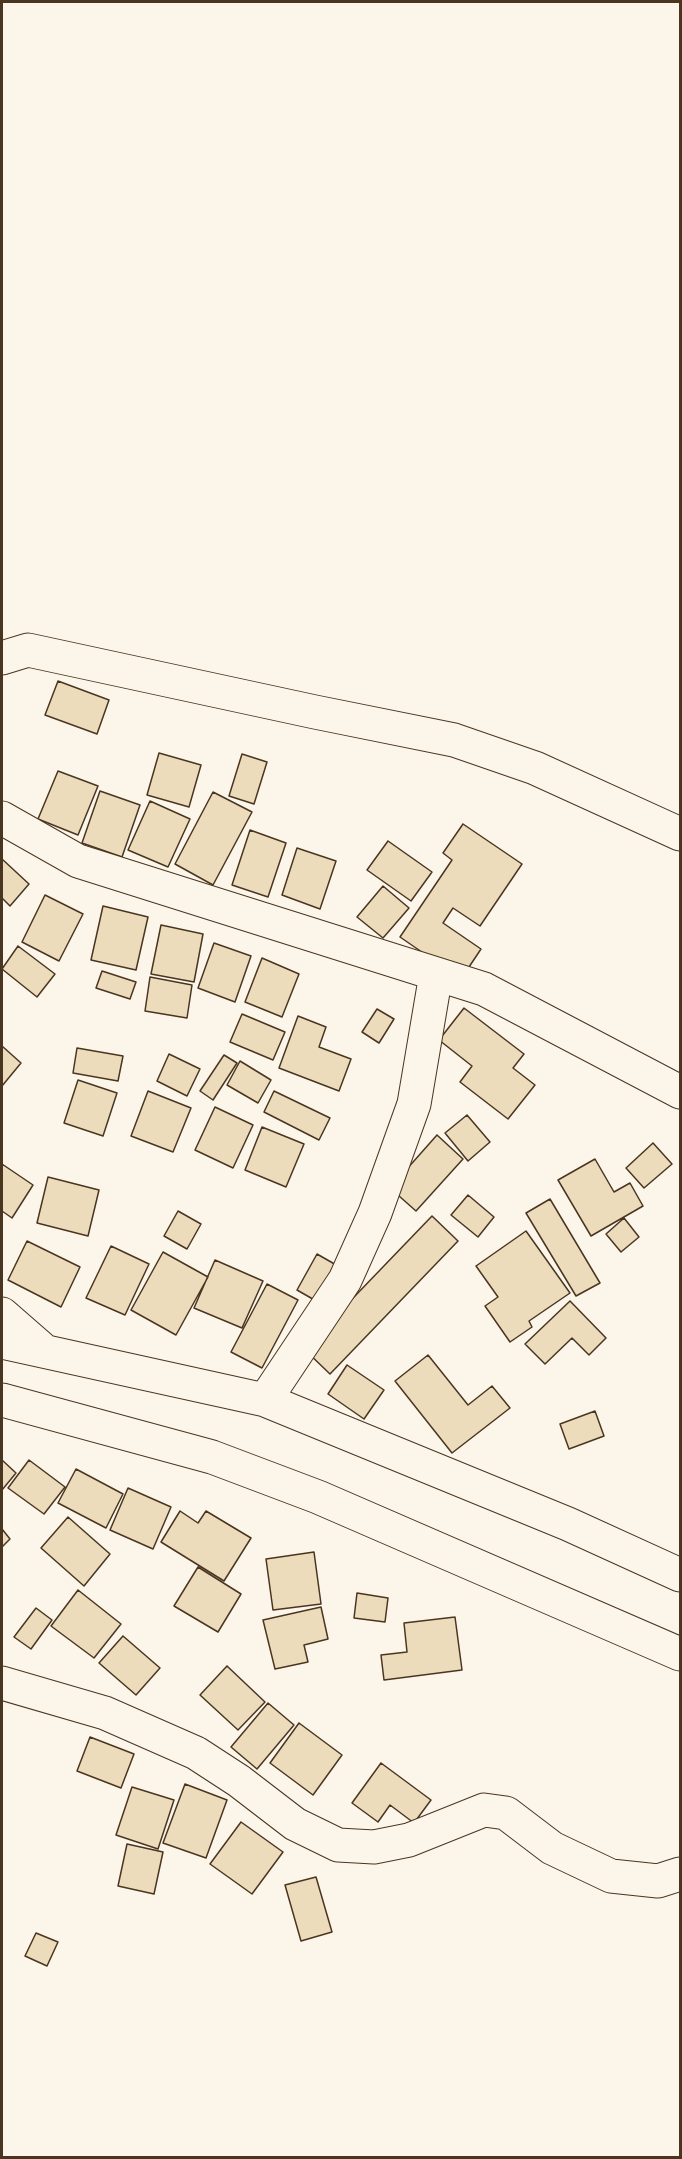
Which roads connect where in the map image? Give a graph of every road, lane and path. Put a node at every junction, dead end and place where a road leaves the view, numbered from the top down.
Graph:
1 (2, 658) edge
2 (2, 818) edge
3 (681, 834) edge
4 (436, 974) junction
5 (681, 1092) edge
6 (2, 1314) edge
7 (2, 1342) edge
8 (44, 1352) junction
9 (2, 1400) edge
10 (265, 1400) junction
11 (681, 1575) edge
12 (681, 1654) edge
13 (2, 1683) edge
14 (681, 1874) edge

1 - 3 street
2 - 4 street
4 - 5 street
4 - 10 street
6 - 8 street
7 - 8 street
8 - 10 street
9 - 12 street
10 - 11 street
13 - 14 street

